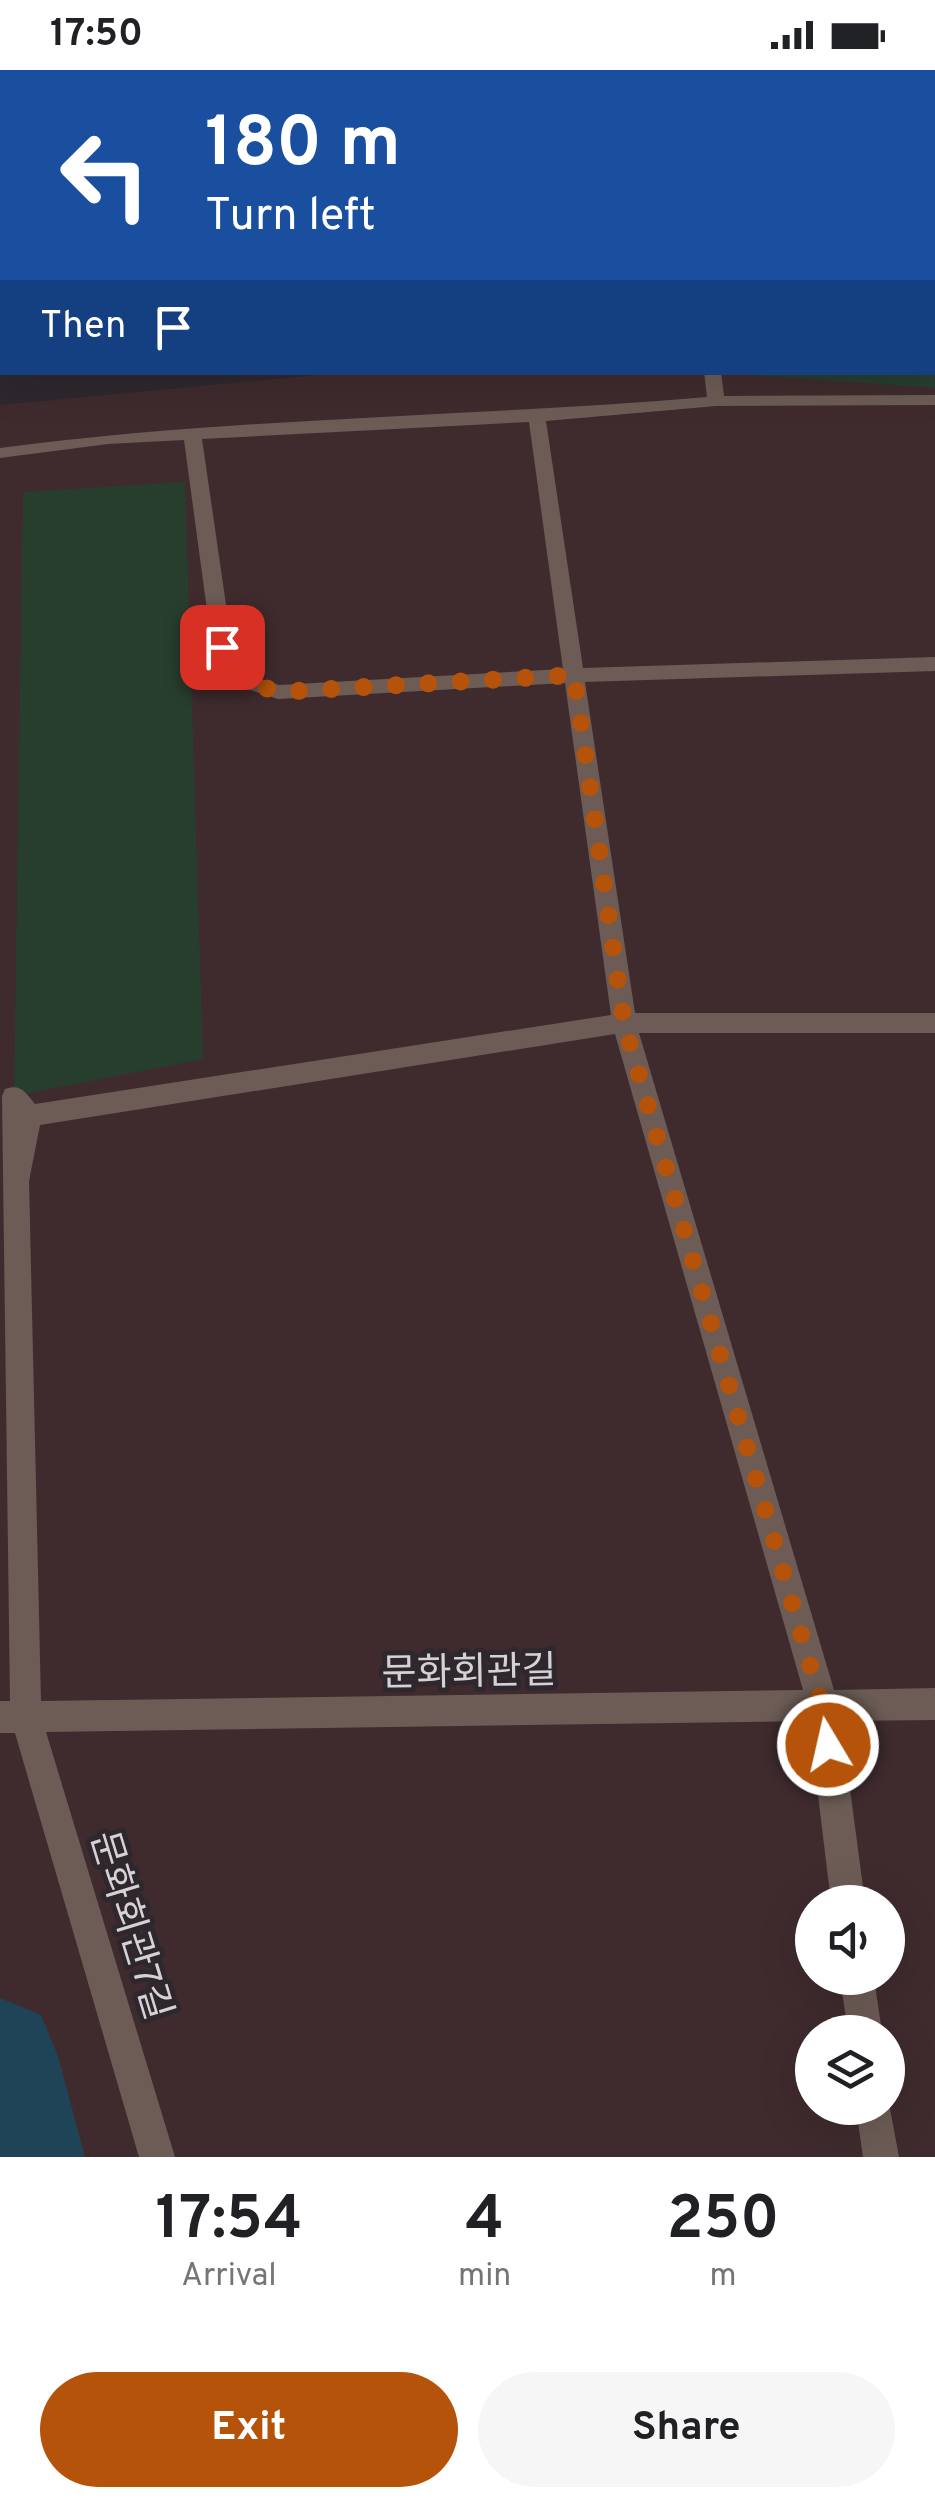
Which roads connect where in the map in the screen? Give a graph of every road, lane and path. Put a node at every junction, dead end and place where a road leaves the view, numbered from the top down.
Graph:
1 (712, 375) edge
2 (935, 400) edge
3 (716, 402) junction
4 (537, 416) junction
5 (192, 434) junction
6 (0, 453) edge
7 (935, 664) edge
8 (574, 675) junction
9 (624, 1023) junction
10 (935, 1023) edge
11 (935, 1704) edge
12 (822, 1706) junction
13 (10, 1717) edge
14 (846, 1885) edge
15 (876, 2125) edge
16 (158, 2157) edge
17 (880, 2157) edge

1 - 3 street
2 - 3 street
3 - 4 street
4 - 5 street
4 - 8 street
5 - 6 street
5 - 8 street
7 - 8 street
8 - 9 street
9 - 10 street
9 - 12 street
9 - 13 street, 문화회관7길
11 - 12 street, 문화회관길
12 - 13 street, 문화회관길
12 - 14 street
13 - 16 street, 문화회관7길
15 - 17 street

